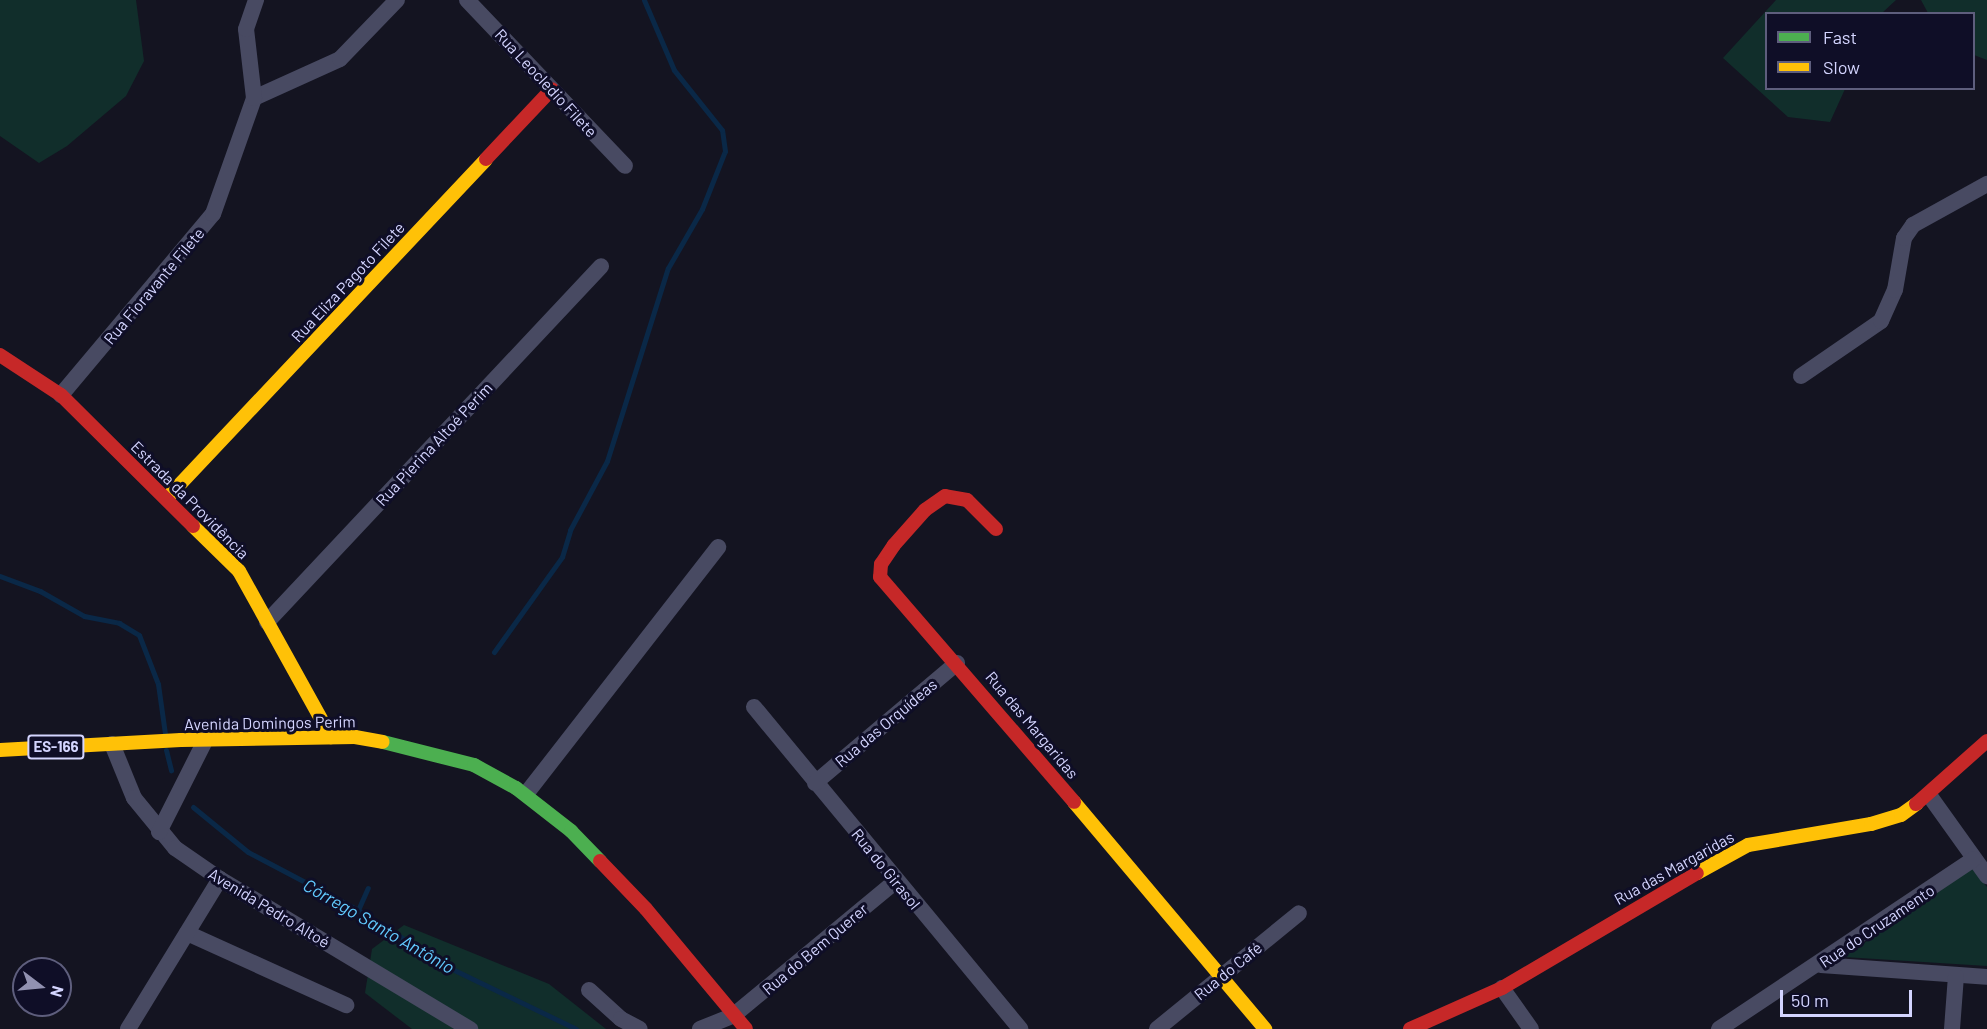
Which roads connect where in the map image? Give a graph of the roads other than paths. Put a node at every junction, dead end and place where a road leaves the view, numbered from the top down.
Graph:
1 (256, 0) edge
2 (397, 0) edge
3 (467, 0) edge
4 (552, 89) junction
5 (254, 98) junction
6 (625, 166) dead end
7 (1987, 184) edge
8 (601, 266) dead end
9 (0, 355) edge
10 (1801, 376) dead end
11 (61, 395) junction
12 (167, 498) junction
13 (996, 529) dead end
14 (718, 547) dead end
15 (267, 622) junction
16 (957, 663) junction
17 (754, 707) dead end
18 (331, 737) junction
19 (206, 739) junction
20 (1987, 741) edge
21 (112, 744) junction
22 (0, 750) edge
23 (815, 783) junction
24 (525, 794) junction
25 (1929, 795) junction
26 (159, 832) junction
27 (1974, 860) junction
28 (1987, 876) edge
29 (220, 879) junction
30 (895, 882) junction
31 (1299, 913) dead end
32 (187, 933) junction
33 (1821, 965) junction
34 (1223, 975) junction
35 (1956, 976) junction
36 (1987, 977) edge
37 (1502, 988) junction
38 (589, 990) dead end
39 (346, 1005) dead end
40 (734, 1015) junction
41 (128, 1029) edge
42 (470, 1029) edge
43 (640, 1029) edge
44 (700, 1029) edge
45 (746, 1029) edge
46 (1020, 1029) edge
47 (1157, 1029) edge
48 (1265, 1029) edge
49 (1410, 1029) edge
50 (1531, 1029) edge
51 (1719, 1029) edge
52 (1952, 1029) edge

1 - 5 street, Rua Fioravante Filete
2 - 5 street
3 - 4 street, Rua Leocledio Filete
4 - 6 street, Rua Leocledio Filete
4 - 12 street, Rua Eliza Pagoto Filete
5 - 11 street, Rua Fioravante Filete
7 - 10 street
8 - 15 street, Rua Pierina Altoé Perim
9 - 11 street, Estrada da Providência
11 - 12 street, Estrada da Providência
12 - 15 street, Estrada da Providência
13 - 16 street, Rua das Margaridas
14 - 24 street
15 - 18 street, Estrada da Providência
16 - 23 street, Rua das Orquídeas
16 - 34 street, Rua das Margaridas
17 - 23 street, Rua do Girasol
18 - 19 street, Avenida Domingos Perim
18 - 24 street, Avenida Domingos Perim
19 - 21 street, Avenida Domingos Perim
19 - 26 street
20 - 25 street, Rua das Margaridas
21 - 22 street, ES-166
21 - 26 street, Avenida Pedro Altoé
23 - 30 street, Rua do Girasol
24 - 40 street, Avenida Domingos Perim
25 - 27 street
25 - 37 street, Rua das Margaridas
26 - 29 street, Avenida Pedro Altoé
27 - 28 street
27 - 33 street, Rua do Cruzamento
29 - 32 street
29 - 42 street, Avenida Pedro Altoé
30 - 40 street, Rua do Bem Querer
30 - 46 street, Rua do Girasol
31 - 34 street, Rua do Café
32 - 39 street
32 - 41 street
33 - 35 street
33 - 51 street, Rua do Cruzamento
34 - 47 street, Rua do Café
34 - 48 street, Rua das Margaridas
35 - 36 street
35 - 52 street
37 - 49 street, Rua das Margaridas
37 - 50 street
38 - 43 street
40 - 44 street, Rua do Bem Querer
40 - 45 street, Avenida Domingos Perim

